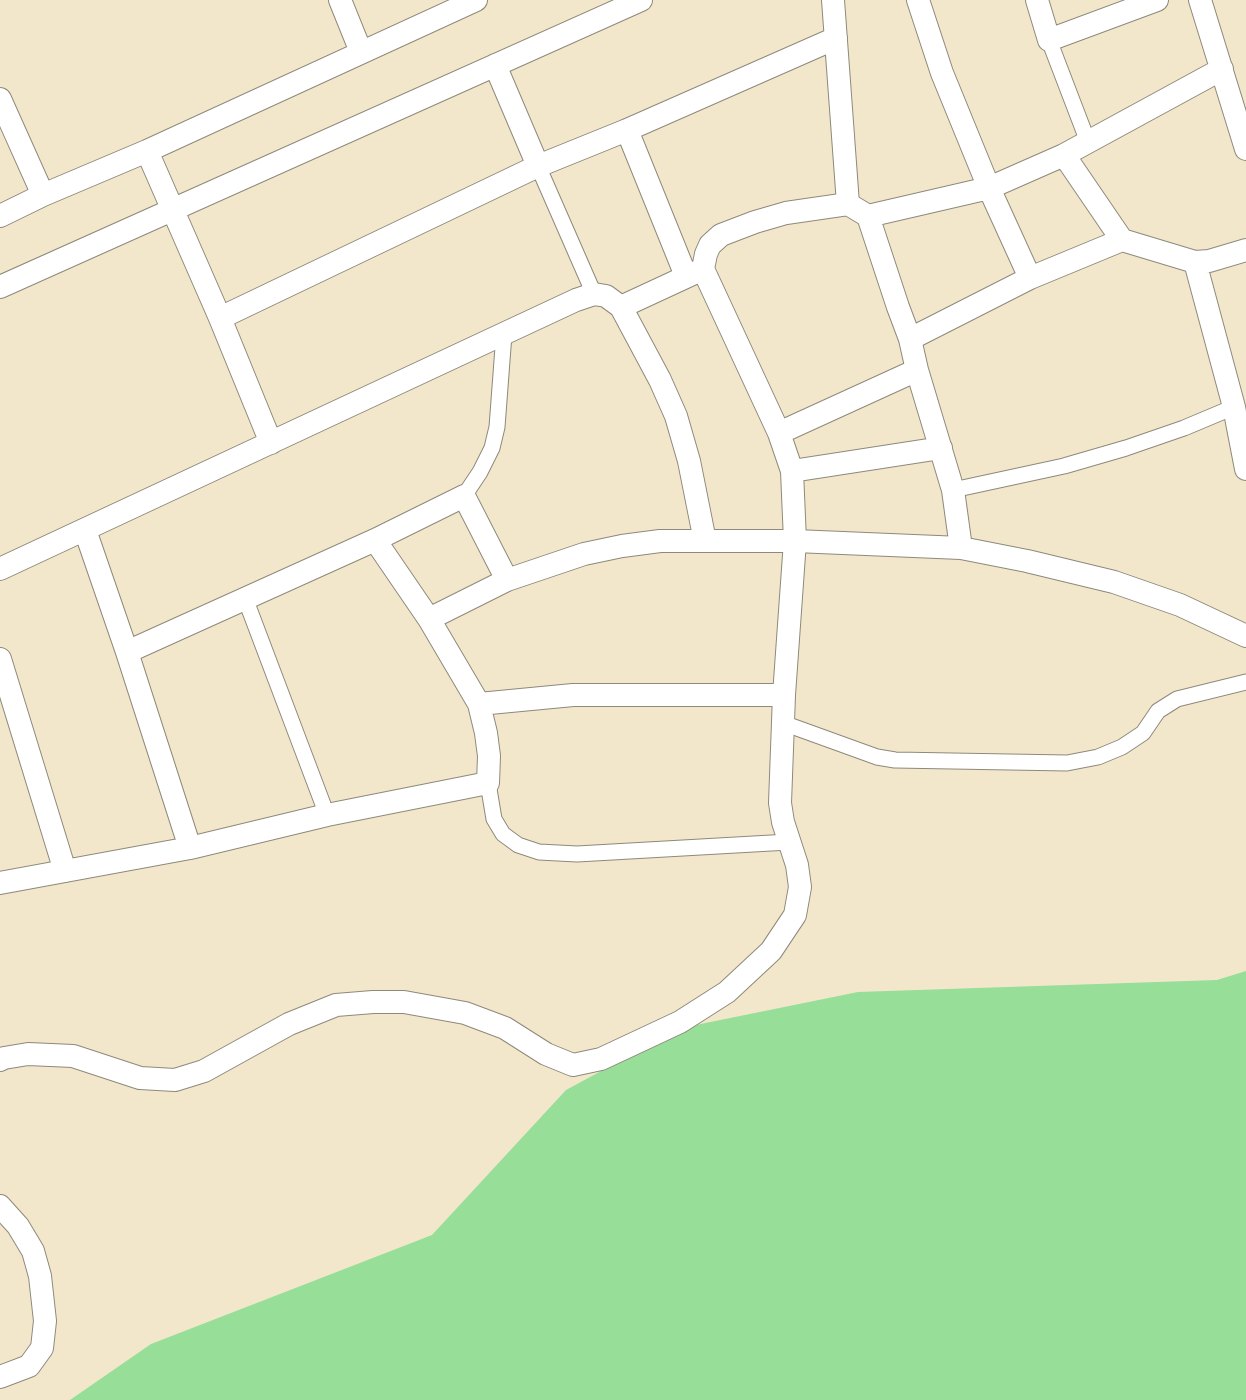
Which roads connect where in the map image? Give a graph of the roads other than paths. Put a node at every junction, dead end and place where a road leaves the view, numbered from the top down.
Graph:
1 (340, 0) edge
2 (476, 0) edge
3 (641, 0) edge
4 (833, 0) edge
5 (918, 0) edge
6 (1037, 0) edge
7 (1157, 0) edge
8 (1200, 0) edge
9 (836, 38) junction
10 (1049, 40) junction
11 (361, 52) junction
12 (495, 65) junction
13 (1222, 69) junction
14 (0, 99) edge
15 (627, 130) junction
16 (1088, 142) junction
17 (1246, 149) edge
18 (147, 151) junction
19 (1064, 155) junction
20 (538, 166) junction
21 (989, 188) junction
22 (43, 195) junction
23 (848, 204) junction
24 (173, 210) junction
25 (0, 216) edge
26 (868, 216) junction
27 (1122, 240) junction
28 (1246, 250) edge
29 (1195, 262) junction
30 (695, 272) junction
31 (1030, 278) junction
32 (0, 287) edge
33 (594, 294) junction
34 (621, 306) junction
35 (220, 318) junction
36 (504, 334) junction
37 (910, 339) junction
38 (917, 370) junction
39 (1234, 407) junction
40 (779, 432) junction
41 (271, 443) junction
42 (941, 448) junction
43 (1246, 469) edge
44 (792, 472) junction
45 (953, 490) junction
46 (464, 496) junction
47 (85, 530) junction
48 (375, 540) junction
49 (706, 541) junction
50 (795, 541) junction
51 (961, 548) junction
52 (0, 569) edge
53 (507, 580) junction
54 (245, 598) junction
55 (429, 620) junction
56 (1246, 636) edge
57 (127, 652) junction
58 (0, 659) edge
59 (1246, 682) edge
60 (784, 695) junction
61 (479, 704) junction
62 (783, 723) junction
63 (488, 783) junction
64 (327, 815) junction
65 (789, 842) junction
66 (190, 848) junction
67 (65, 871) junction
68 (0, 883) edge
69 (0, 1060) edge
70 (0, 1206) edge
71 (0, 1377) edge

1 - 11 street
2 - 11 street
3 - 12 street
4 - 9 street
5 - 21 street
6 - 10 street
7 - 10 street
8 - 13 street
9 - 15 street
9 - 23 street
10 - 16 lane
11 - 18 street
12 - 20 street
12 - 24 street
13 - 16 street
13 - 17 street
14 - 22 street
15 - 20 street
15 - 30 street
16 - 19 street
18 - 22 street
18 - 24 street
19 - 21 street
19 - 27 street
20 - 33 lane
20 - 35 street
21 - 26 street
21 - 31 street
22 - 25 street
23 - 26 street
23 - 30 street
24 - 32 street
24 - 35 street
26 - 37 street
27 - 29 street
27 - 31 street
28 - 29 street
29 - 39 street
30 - 34 street
30 - 40 street
31 - 37 street
33 - 34 street
33 - 36 street
34 - 49 street
35 - 41 street
36 - 41 street
36 - 46 lane
37 - 38 street
38 - 40 street
38 - 42 street
39 - 43 street
39 - 45 lane
40 - 44 street
41 - 47 street
42 - 44 street
42 - 45 street
44 - 50 street
45 - 51 street
46 - 48 street
46 - 53 street
47 - 52 street
47 - 57 street
48 - 54 street
48 - 55 street
49 - 50 street
49 - 53 street
50 - 51 street
50 - 60 street
51 - 56 street
53 - 55 street
54 - 57 street
54 - 64 lane
55 - 61 street
57 - 66 street
58 - 67 street
59 - 62 lane
60 - 61 street
60 - 62 street
61 - 63 street
62 - 65 street
63 - 64 street
63 - 65 lane
64 - 66 street
65 - 69 street
66 - 67 street
67 - 68 street
70 - 71 street

